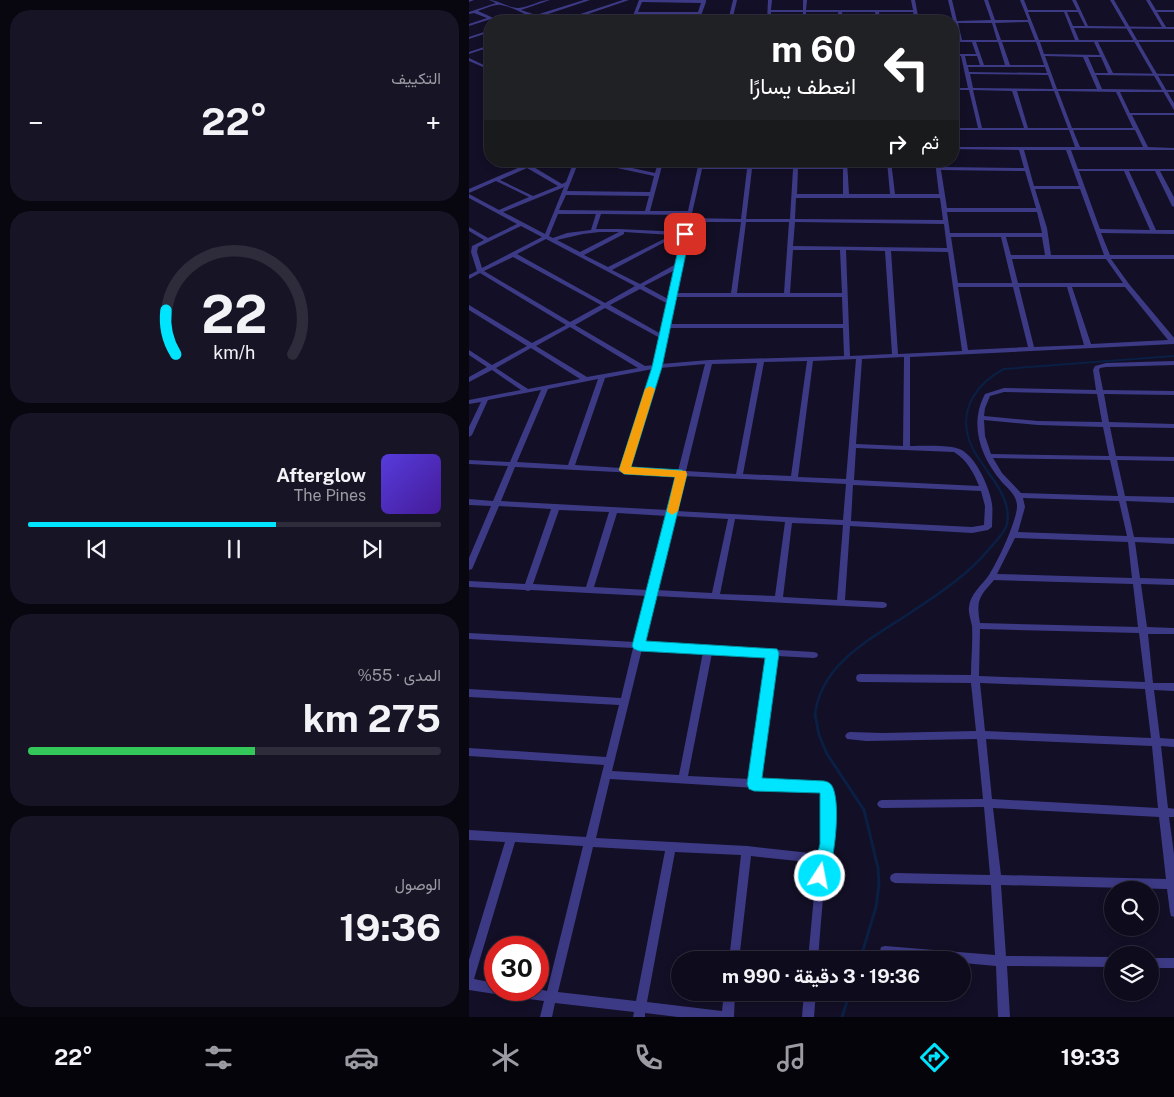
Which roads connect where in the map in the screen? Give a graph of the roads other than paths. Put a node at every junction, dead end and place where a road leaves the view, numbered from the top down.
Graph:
1 (491, 0) edge
2 (543, 0) edge
3 (588, 0) edge
4 (606, 0) edge
5 (627, 0) edge
6 (735, 0) edge
7 (771, 0) edge
8 (805, 0) edge
9 (913, 0) edge
10 (950, 0) edge
11 (986, 0) edge
12 (1022, 0) edge
13 (1074, 0) edge
14 (1112, 0) edge
15 (1148, 0) edge
16 (641, 1) edge
17 (669, 1) edge
18 (704, 1) edge
19 (499, 3) junction
20 (616, 4) junction
21 (517, 10) junction
22 (474, 11) junction
23 (769, 11) junction
24 (804, 11) junction
25 (840, 11) junction
26 (877, 11) junction
27 (915, 11) junction
28 (1026, 11) junction
29 (1065, 11) junction
30 (1079, 11) junction
31 (1174, 11) edge
32 (1155, 12) junction
33 (469, 13) edge
34 (636, 13) joint
35 (700, 13) joint
36 (585, 14) junction
37 (484, 15) edge
38 (530, 15) edge
39 (541, 15) edge
40 (582, 15) edge
41 (588, 15) edge
42 (731, 15) edge
43 (769, 15) edge
44 (804, 15) edge
45 (840, 15) edge
46 (877, 15) edge
47 (916, 15) edge
48 (953, 15) edge
49 (484, 20) edge
50 (1030, 21) junction
51 (959, 22) edge
52 (993, 22) junction
53 (469, 25) edge
54 (1072, 27) junction
55 (1087, 27) junction
56 (1127, 27) junction
57 (1165, 28) junction
58 (1174, 28) edge
59 (484, 33) edge
60 (959, 35) edge
61 (469, 38) edge
62 (961, 41) joint
63 (974, 41) junction
64 (999, 41) junction
65 (1037, 41) junction
66 (1078, 41) junction
67 (1095, 41) junction
68 (1134, 41) junction
69 (1174, 41) edge
70 (484, 48) edge
71 (469, 53) edge
72 (959, 55) edge
73 (963, 55) junction
74 (978, 55) junction
75 (1042, 55) junction
76 (1085, 56) junction
77 (1102, 56) junction
78 (469, 60) edge
79 (484, 66) edge
80 (966, 66) junction
81 (982, 66) junction
82 (1008, 66) junction
83 (1046, 66) junction
84 (967, 73) junction
85 (1049, 74) junction
86 (1093, 74) junction
87 (1111, 74) junction
88 (1153, 74) junction
89 (1174, 75) edge
90 (959, 89) edge
91 (971, 89) junction
92 (1014, 89) junction
93 (1056, 90) junction
94 (1101, 90) junction
95 (1117, 90) junction
96 (1162, 90) junction
97 (1174, 90) edge
98 (1174, 113) edge
99 (1128, 114) junction
100 (959, 128) edge
101 (980, 128) junction
102 (1026, 128) junction
103 (1070, 128) junction
104 (1135, 129) junction
105 (959, 148) edge
106 (1021, 148) junction
107 (1068, 149) junction
108 (1078, 149) junction
109 (1145, 149) junction
110 (1174, 149) edge
111 (959, 165) edge
112 (526, 167) edge
113 (530, 167) edge
114 (575, 167) edge
115 (624, 167) edge
116 (659, 167) edge
117 (699, 167) edge
118 (738, 167) edge
119 (890, 167) edge
120 (937, 167) edge
121 (750, 168) junction
122 (796, 168) junction
123 (845, 168) joint
124 (1027, 170) junction
125 (1076, 170) junction
126 (1126, 170) junction
127 (1157, 170) junction
128 (1174, 170) edge
129 (657, 175) junction
130 (497, 180) junction
131 (568, 183) junction
132 (562, 186) junction
133 (1032, 187) junction
134 (1082, 188) junction
135 (469, 191) edge
136 (564, 193) junction
137 (652, 194) junction
138 (469, 196) edge
139 (794, 196) junction
140 (846, 196) junction
141 (893, 196) junction
142 (942, 196) junction
143 (532, 197) junction
144 (1174, 206) edge
145 (944, 210) junction
146 (1039, 210) junction
147 (498, 212) junction
148 (556, 212) junction
149 (599, 212) junction
150 (647, 212) junction
151 (690, 213) junction
152 (688, 220) junction
153 (743, 221) junction
154 (792, 221) junction
155 (946, 222) junction
156 (521, 224) junction
157 (469, 229) edge
158 (1098, 231) junction
159 (593, 232) junction
160 (623, 232) junction
161 (1154, 232) junction
162 (1174, 232) edge
163 (678, 234) junction
164 (685, 234) junction
165 (948, 235) junction
166 (1003, 235) junction
167 (1045, 235) junction
168 (487, 239) junction
169 (549, 239) junction
170 (790, 248) junction
171 (843, 249) junction
172 (888, 250) junction
173 (951, 250) junction
174 (471, 253) edge
175 (514, 255) junction
176 (579, 255) junction
177 (1009, 257) junction
178 (1048, 257) junction
179 (1174, 257) edge
180 (1108, 258) junction
181 (679, 265) junction
182 (607, 270) junction
183 (481, 271) junction
184 (469, 277) edge
185 (1015, 284) junction
186 (956, 285) junction
187 (1069, 285) junction
188 (1127, 285) junction
189 (639, 287) junction
190 (673, 294) junction
191 (734, 295) junction
192 (787, 295) junction
193 (845, 295) junction
194 (671, 303) junction
195 (605, 305) junction
196 (469, 307) edge
197 (570, 324) junction
198 (666, 326) junction
199 (846, 326) junction
200 (663, 338) junction
201 (1174, 342) edge
202 (532, 346) junction
203 (1088, 346) junction
204 (1031, 348) junction
205 (965, 351) junction
206 (469, 352) edge
207 (907, 354) junction
208 (895, 355) junction
209 (859, 357) junction
210 (847, 358) junction
211 (810, 359) junction
212 (761, 360) junction
213 (709, 362) junction
214 (1174, 364) edge
215 (492, 367) junction
216 (657, 367) junction
217 (645, 369) junction
218 (602, 377) junction
219 (469, 380) edge
220 (587, 380) junction
221 (545, 388) junction
222 (527, 391) junction
223 (1100, 392) junction
224 (1174, 393) edge
225 (486, 398) junction
226 (469, 402) edge
227 (981, 418) junction
228 (1106, 424) junction
229 (1174, 426) edge
230 (469, 435) edge
231 (854, 446) junction
232 (906, 448) junction
233 (988, 456) junction
234 (1113, 458) junction
235 (1174, 459) edge
236 (469, 462) edge
237 (513, 465) junction
238 (570, 468) junction
239 (624, 470) junction
240 (682, 474) junction
241 (739, 476) junction
242 (794, 479) junction
243 (851, 482) junction
244 (985, 489) junction
245 (1019, 495) junction
246 (1123, 499) junction
247 (1174, 500) edge
248 (469, 502) edge
249 (496, 504) junction
250 (556, 507) junction
251 (614, 510) junction
252 (672, 514) junction
253 (732, 517) junction
254 (789, 520) junction
255 (848, 523) junction
256 (1013, 535) junction
257 (1131, 540) junction
258 (1174, 540) edge
259 (469, 567) edge
260 (992, 577) junction
261 (1135, 581) junction
262 (1174, 582) edge
263 (469, 584) edge
264 (528, 588) junction
265 (589, 591) junction
266 (651, 594) junction
267 (715, 597) junction
268 (779, 600) junction
269 (841, 603) junction
270 (883, 605) dead end
271 (976, 626) junction
272 (1143, 630) junction
273 (1174, 632) edge
274 (469, 636) edge
275 (639, 646) junction
276 (708, 649) junction
277 (773, 653) junction
278 (814, 655) dead end
279 (860, 678) dead end
280 (975, 679) junction
281 (1149, 686) junction
282 (1174, 687) edge
283 (469, 693) edge
284 (625, 702) junction
285 (981, 735) junction
286 (850, 736) dead end
287 (1155, 742) junction
288 (1174, 743) edge
289 (469, 752) edge
290 (610, 761) junction
291 (606, 775) junction
292 (683, 779) junction
293 (754, 784) junction
294 (987, 803) junction
295 (882, 804) dead end
296 (1162, 812) junction
297 (1174, 812) edge
298 (469, 835) edge
299 (511, 838) junction
300 (589, 842) junction
301 (671, 846) junction
302 (747, 851) junction
303 (823, 859) junction
304 (895, 878) dead end
305 (996, 880) junction
306 (1173, 884) edge
307 (1174, 912) edge
308 (735, 951) edge
309 (814, 951) edge
310 (971, 958) edge
311 (1002, 961) junction
312 (1104, 962) edge
313 (1159, 963) edge
314 (1174, 963) edge
315 (469, 978) edge
316 (469, 984) edge
317 (484, 986) edge
318 (551, 997) junction
319 (729, 1001) edge
320 (809, 1001) edge
321 (640, 1012) edge
322 (546, 1017) edge
323 (728, 1017) edge
324 (808, 1017) edge
325 (1003, 1017) edge

1 - 19 street
2 - 21 street
3 - 39 street
4 - 20 street
5 - 20 street
6 - 42 street
7 - 23 street
8 - 24 street
9 - 27 street
10 - 48 street
11 - 52 street
12 - 28 street
13 - 30 street
14 - 56 street
15 - 32 street
16 - 17 street
16 - 34 street
17 - 18 street
18 - 35 street
19 - 21 street
19 - 22 street
20 - 36 street
21 - 38 street
22 - 33 street
22 - 37 street
23 - 24 street
23 - 43 street
24 - 25 street
24 - 44 street
25 - 26 street
25 - 45 street
26 - 27 street
26 - 46 street
27 - 47 street
28 - 29 street
28 - 50 street
29 - 30 street
29 - 54 street
30 - 55 street
31 - 32 street
32 - 57 street
34 - 35 street
36 - 40 street
36 - 41 street
49 - 53 street
50 - 52 street
50 - 65 street
51 - 52 street
52 - 64 street
54 - 55 street
54 - 66 street
55 - 56 street
56 - 57 street
56 - 68 street
57 - 58 street
59 - 61 street
60 - 62 street
62 - 63 street
63 - 64 street
63 - 74 street
64 - 65 street
64 - 82 street
65 - 66 street
65 - 75 street
66 - 67 street
67 - 68 street
67 - 77 street
68 - 69 street
68 - 88 street
70 - 71 street
72 - 73 street
73 - 74 street
73 - 80 street
74 - 81 street
75 - 76 street
75 - 83 street
76 - 77 street
76 - 86 street
77 - 87 street
78 - 79 street
80 - 81 street
80 - 84 street
81 - 82 street
82 - 83 street
83 - 85 street
84 - 85 street
84 - 91 street
85 - 93 street
86 - 87 street
86 - 94 street
87 - 88 street
88 - 89 street
88 - 96 street
90 - 91 street
91 - 92 street
91 - 101 street
92 - 93 street
92 - 102 street
93 - 94 street
93 - 103 street
94 - 95 street
95 - 96 street
95 - 99 street
96 - 97 street
96 - 98 street
98 - 99 street
99 - 104 street
100 - 101 street
101 - 102 street
102 - 103 street
103 - 104 street
103 - 108 street
104 - 109 street
105 - 106 street
106 - 107 street
106 - 124 street
107 - 108 street
107 - 125 street
108 - 109 street
109 - 110 street
111 - 124 street
112 - 130 street
113 - 132 street
114 - 131 street
115 - 129 street
116 - 129 street
117 - 151 street
118 - 121 street
119 - 141 street
120 - 142 street
121 - 122 street
121 - 153 street
122 - 123 street
122 - 139 street
123 - 140 street
124 - 133 street
125 - 126 street
125 - 134 street
126 - 127 street
126 - 161 street
127 - 128 street
127 - 144 street
129 - 137 street
130 - 135 street
130 - 143 street
131 - 132 street
131 - 136 street
132 - 143 street
133 - 134 street
133 - 146 street
134 - 158 street
136 - 137 street
136 - 148 street
137 - 150 street
138 - 147 street
139 - 140 street
139 - 154 street
140 - 141 street
141 - 142 street
142 - 145 street
143 - 147 street
145 - 146 street
145 - 155 street
146 - 167 street
147 - 156 street
148 - 149 street
148 - 169 street
149 - 150 street
149 - 159 street
150 - 151 street
151 - 152 street
152 - 153 street
152 - 164 street
153 - 154 street
153 - 191 street
154 - 155 street
154 - 170 street
155 - 165 street
156 - 168 street
156 - 169 street
157 - 168 street
158 - 161 street
158 - 180 street
159 - 160 street
159 - 169 street
160 - 163 street
160 - 176 street
161 - 162 street
163 - 164 street
163 - 182 street
164 - 181 street
165 - 166 street
165 - 173 street
166 - 167 street
166 - 177 street
167 - 178 street
168 - 174 street
169 - 175 street
169 - 176 street
170 - 171 street
170 - 192 street
171 - 172 street
171 - 193 street
172 - 173 street
172 - 208 street
173 - 186 street
174 - 183 street
175 - 183 street
175 - 195 street
176 - 182 street
177 - 178 street
177 - 185 street
178 - 180 street
179 - 180 street
180 - 188 street
181 - 189 street
181 - 190 street
182 - 189 street
183 - 184 street
183 - 197 street
185 - 186 street
185 - 187 street
185 - 204 street
186 - 205 street
187 - 188 street
187 - 203 street
188 - 201 street
189 - 194 street
189 - 195 street
190 - 191 street
190 - 194 street
191 - 192 street
192 - 193 street
193 - 199 street
194 - 198 street
195 - 197 street
195 - 200 street
196 - 202 street
197 - 202 street
197 - 217 street
198 - 199 street
198 - 200 street
199 - 210 street
200 - 216 street
201 - 203 street
202 - 215 street
202 - 220 street
203 - 204 street
204 - 205 street
205 - 207 street
206 - 215 street
207 - 208 street
207 - 232 street
208 - 209 street
209 - 210 street
209 - 231 street
210 - 211 street
211 - 212 street
211 - 242 street
212 - 213 street
212 - 241 street
213 - 216 street
213 - 240 street
214 - 223 street
215 - 219 street
215 - 222 street
216 - 217 street
216 - 239 street
217 - 218 street
218 - 220 street
218 - 238 street
220 - 221 street
221 - 222 street
221 - 237 street
222 - 225 street
223 - 224 street
223 - 227 street
223 - 228 street
225 - 226 street
225 - 230 street
227 - 228 street
227 - 233 street
228 - 229 street
228 - 234 street
231 - 232 street
231 - 243 street
232 - 244 street
233 - 234 street
233 - 245 street
234 - 235 street
234 - 246 street
236 - 237 street
237 - 238 street
237 - 249 street
238 - 239 street
239 - 240 street
240 - 241 street
240 - 252 street
241 - 242 street
242 - 243 street
243 - 244 street
243 - 255 street
244 - 255 street
245 - 246 street
245 - 256 street
246 - 247 street
246 - 257 street
248 - 249 street
249 - 250 street
249 - 259 street
250 - 251 street
250 - 264 street
251 - 252 street
251 - 265 street
252 - 253 street
252 - 266 street
253 - 254 street
253 - 267 street
254 - 255 street
254 - 268 street
255 - 269 street
256 - 257 street
256 - 260 street
257 - 258 street
257 - 261 street
260 - 261 street
260 - 271 street
261 - 262 street
261 - 272 street
263 - 264 street
264 - 265 street
265 - 266 street
266 - 267 street
266 - 275 street
267 - 268 street
268 - 269 street
269 - 270 street
271 - 272 street
271 - 280 street
272 - 273 street
272 - 281 street
274 - 275 street
275 - 276 street
275 - 284 street
276 - 277 street
276 - 292 street
277 - 278 street
277 - 293 street
279 - 280 street
280 - 281 street
280 - 285 street
281 - 282 street
281 - 287 street
283 - 284 street
284 - 290 street
285 - 286 street
285 - 287 street
285 - 294 street
287 - 288 street
287 - 296 street
289 - 290 street
290 - 291 street
291 - 292 street
291 - 300 street
292 - 293 street
293 - 303 street
294 - 295 street
294 - 296 street
294 - 305 street
296 - 297 street
296 - 306 street
298 - 299 street
299 - 300 street
299 - 315 street
300 - 301 street
300 - 318 street
301 - 302 street
301 - 321 street
302 - 303 street
302 - 308 street
303 - 309 street
304 - 305 street
305 - 306 street
305 - 311 street
306 - 307 street
310 - 311 street
311 - 312 street
311 - 325 street
313 - 314 street
316 - 317 street
318 - 321 street
318 - 322 street
319 - 323 street
320 - 324 street
321 - 323 street

